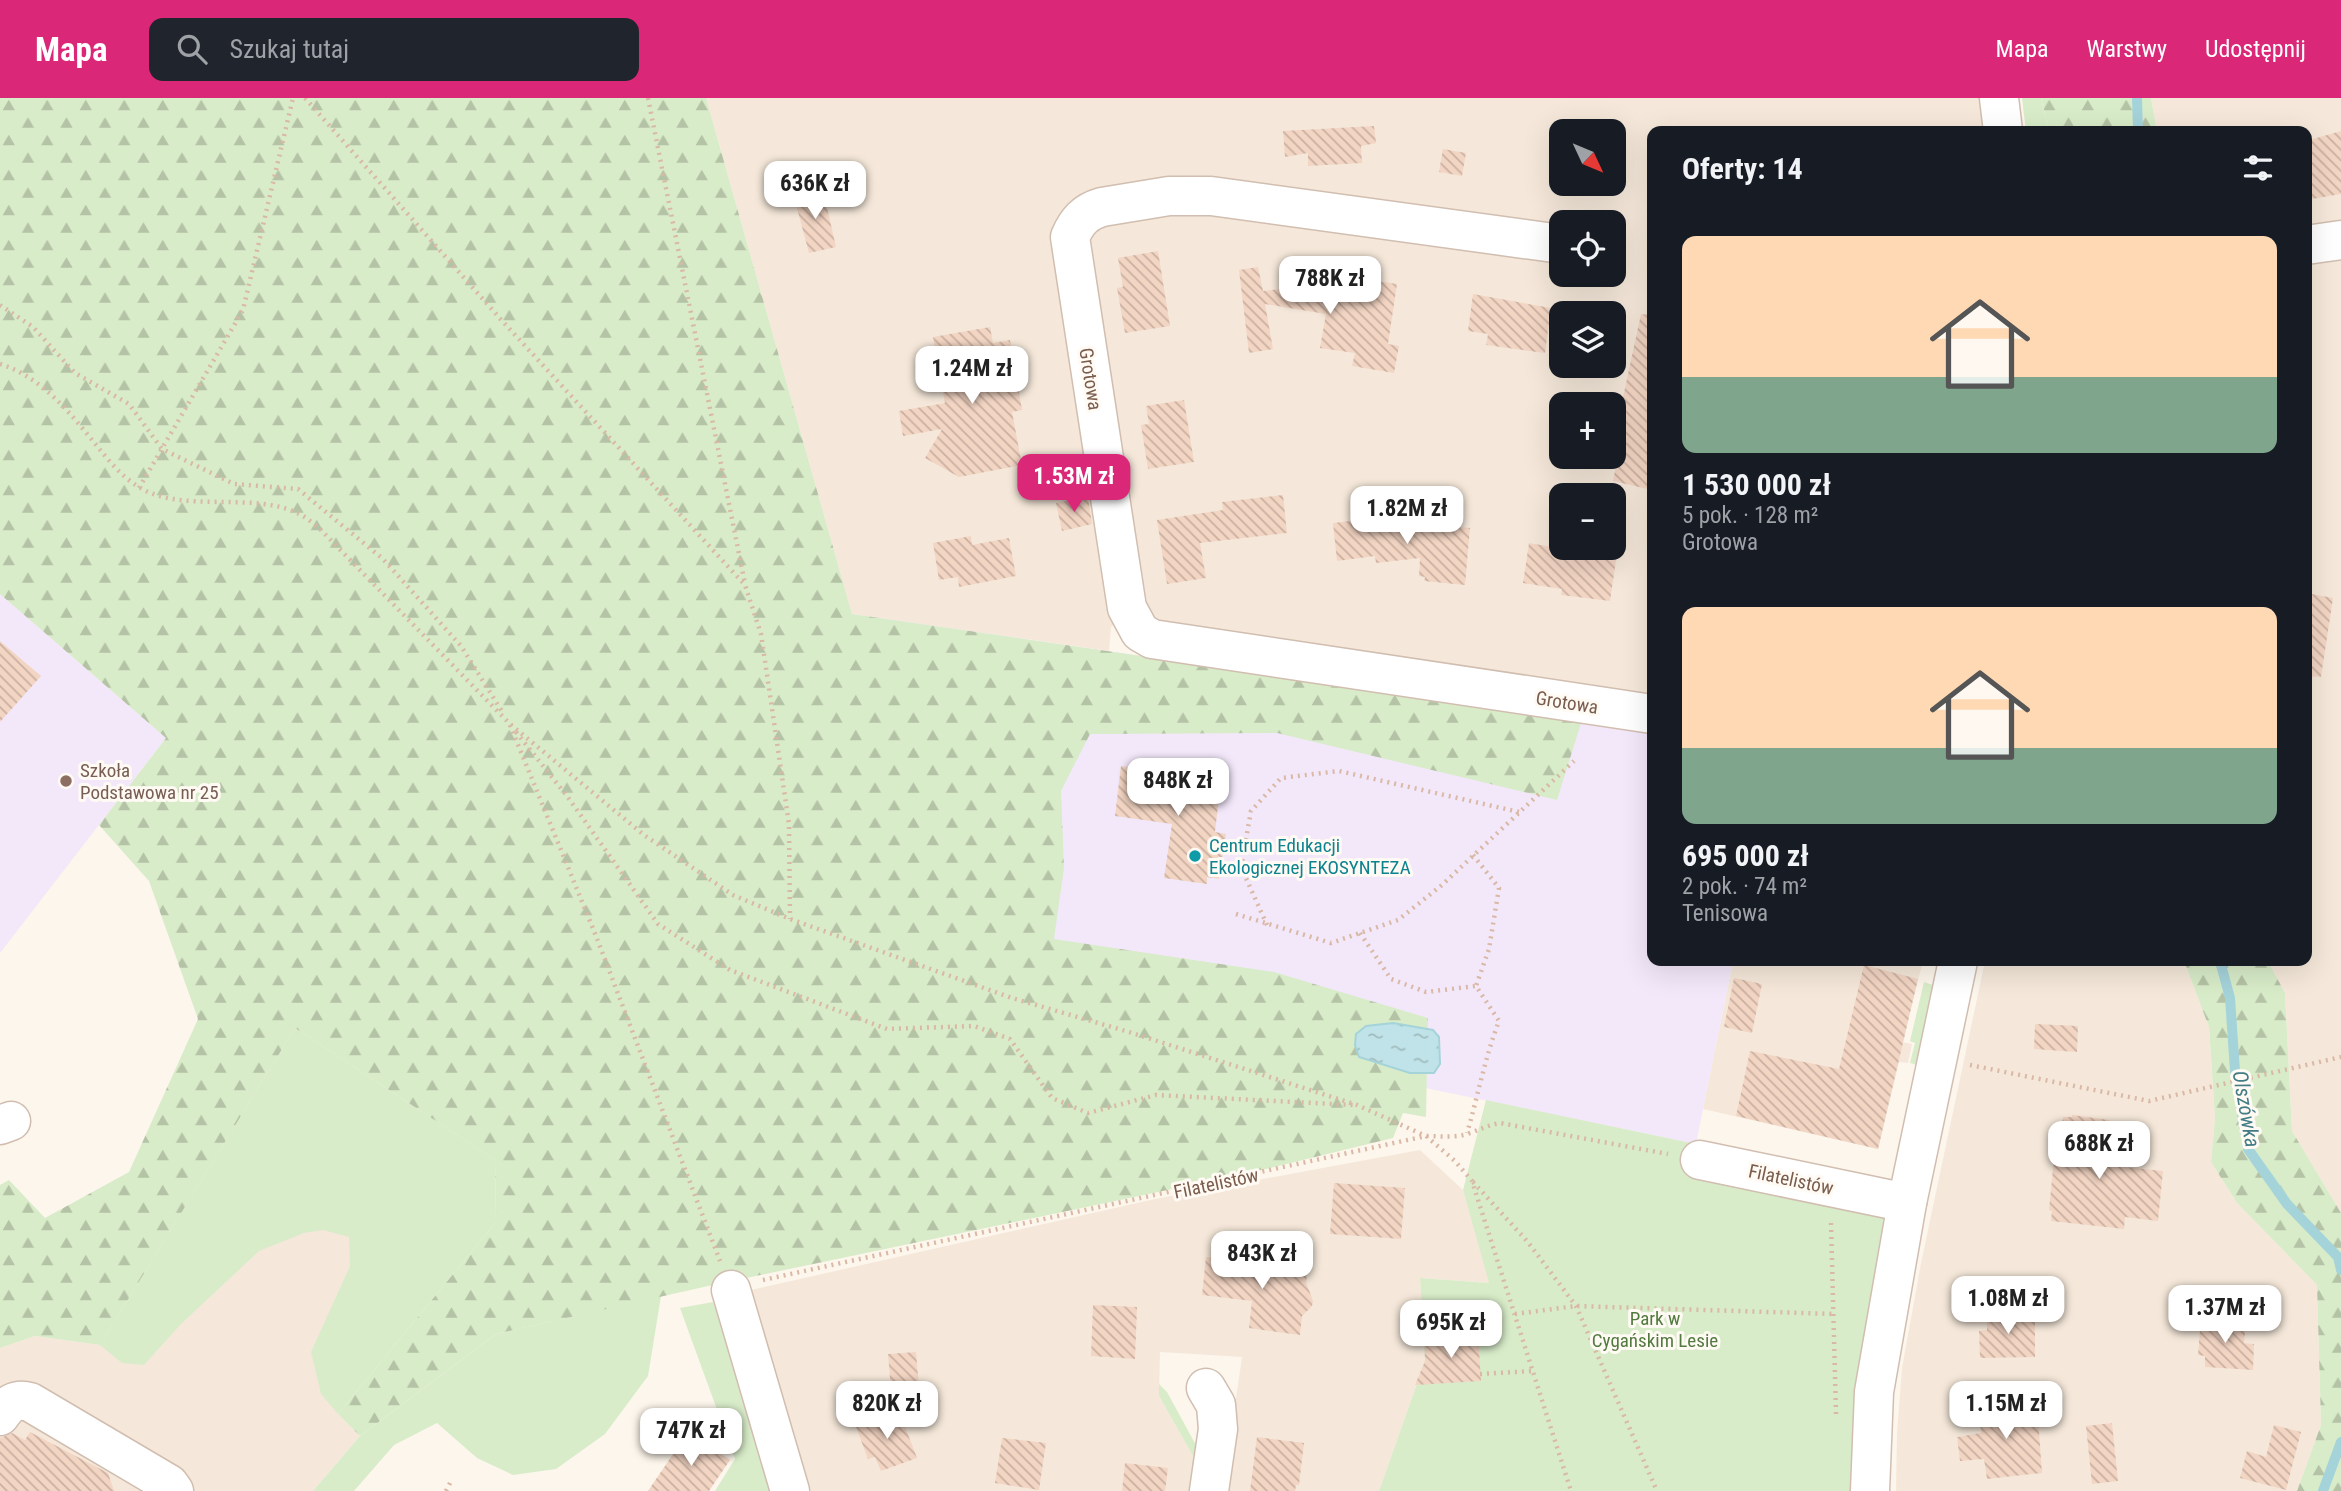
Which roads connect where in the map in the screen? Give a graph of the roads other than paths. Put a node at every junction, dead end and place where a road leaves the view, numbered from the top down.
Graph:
1 (1999, 98) edge
2 (2002, 126) edge
3 (2341, 240) edge
4 (1549, 242) edge
5 (2312, 244) edge
6 (1647, 714) edge
7 (1957, 966) edge
8 (1700, 1160) road end
9 (1907, 1203) junction
10 (731, 1290) road end
11 (1206, 1388) dead end
12 (0, 1416) edge
13 (174, 1491) edge
14 (790, 1491) edge
15 (1209, 1491) edge
16 (1870, 1491) edge

1 - 2 street
3 - 5 street
4 - 6 street, Grotowa
7 - 9 street
8 - 9 street, Filatelistów
9 - 16 street
10 - 14 street
11 - 15 street
12 - 13 street

